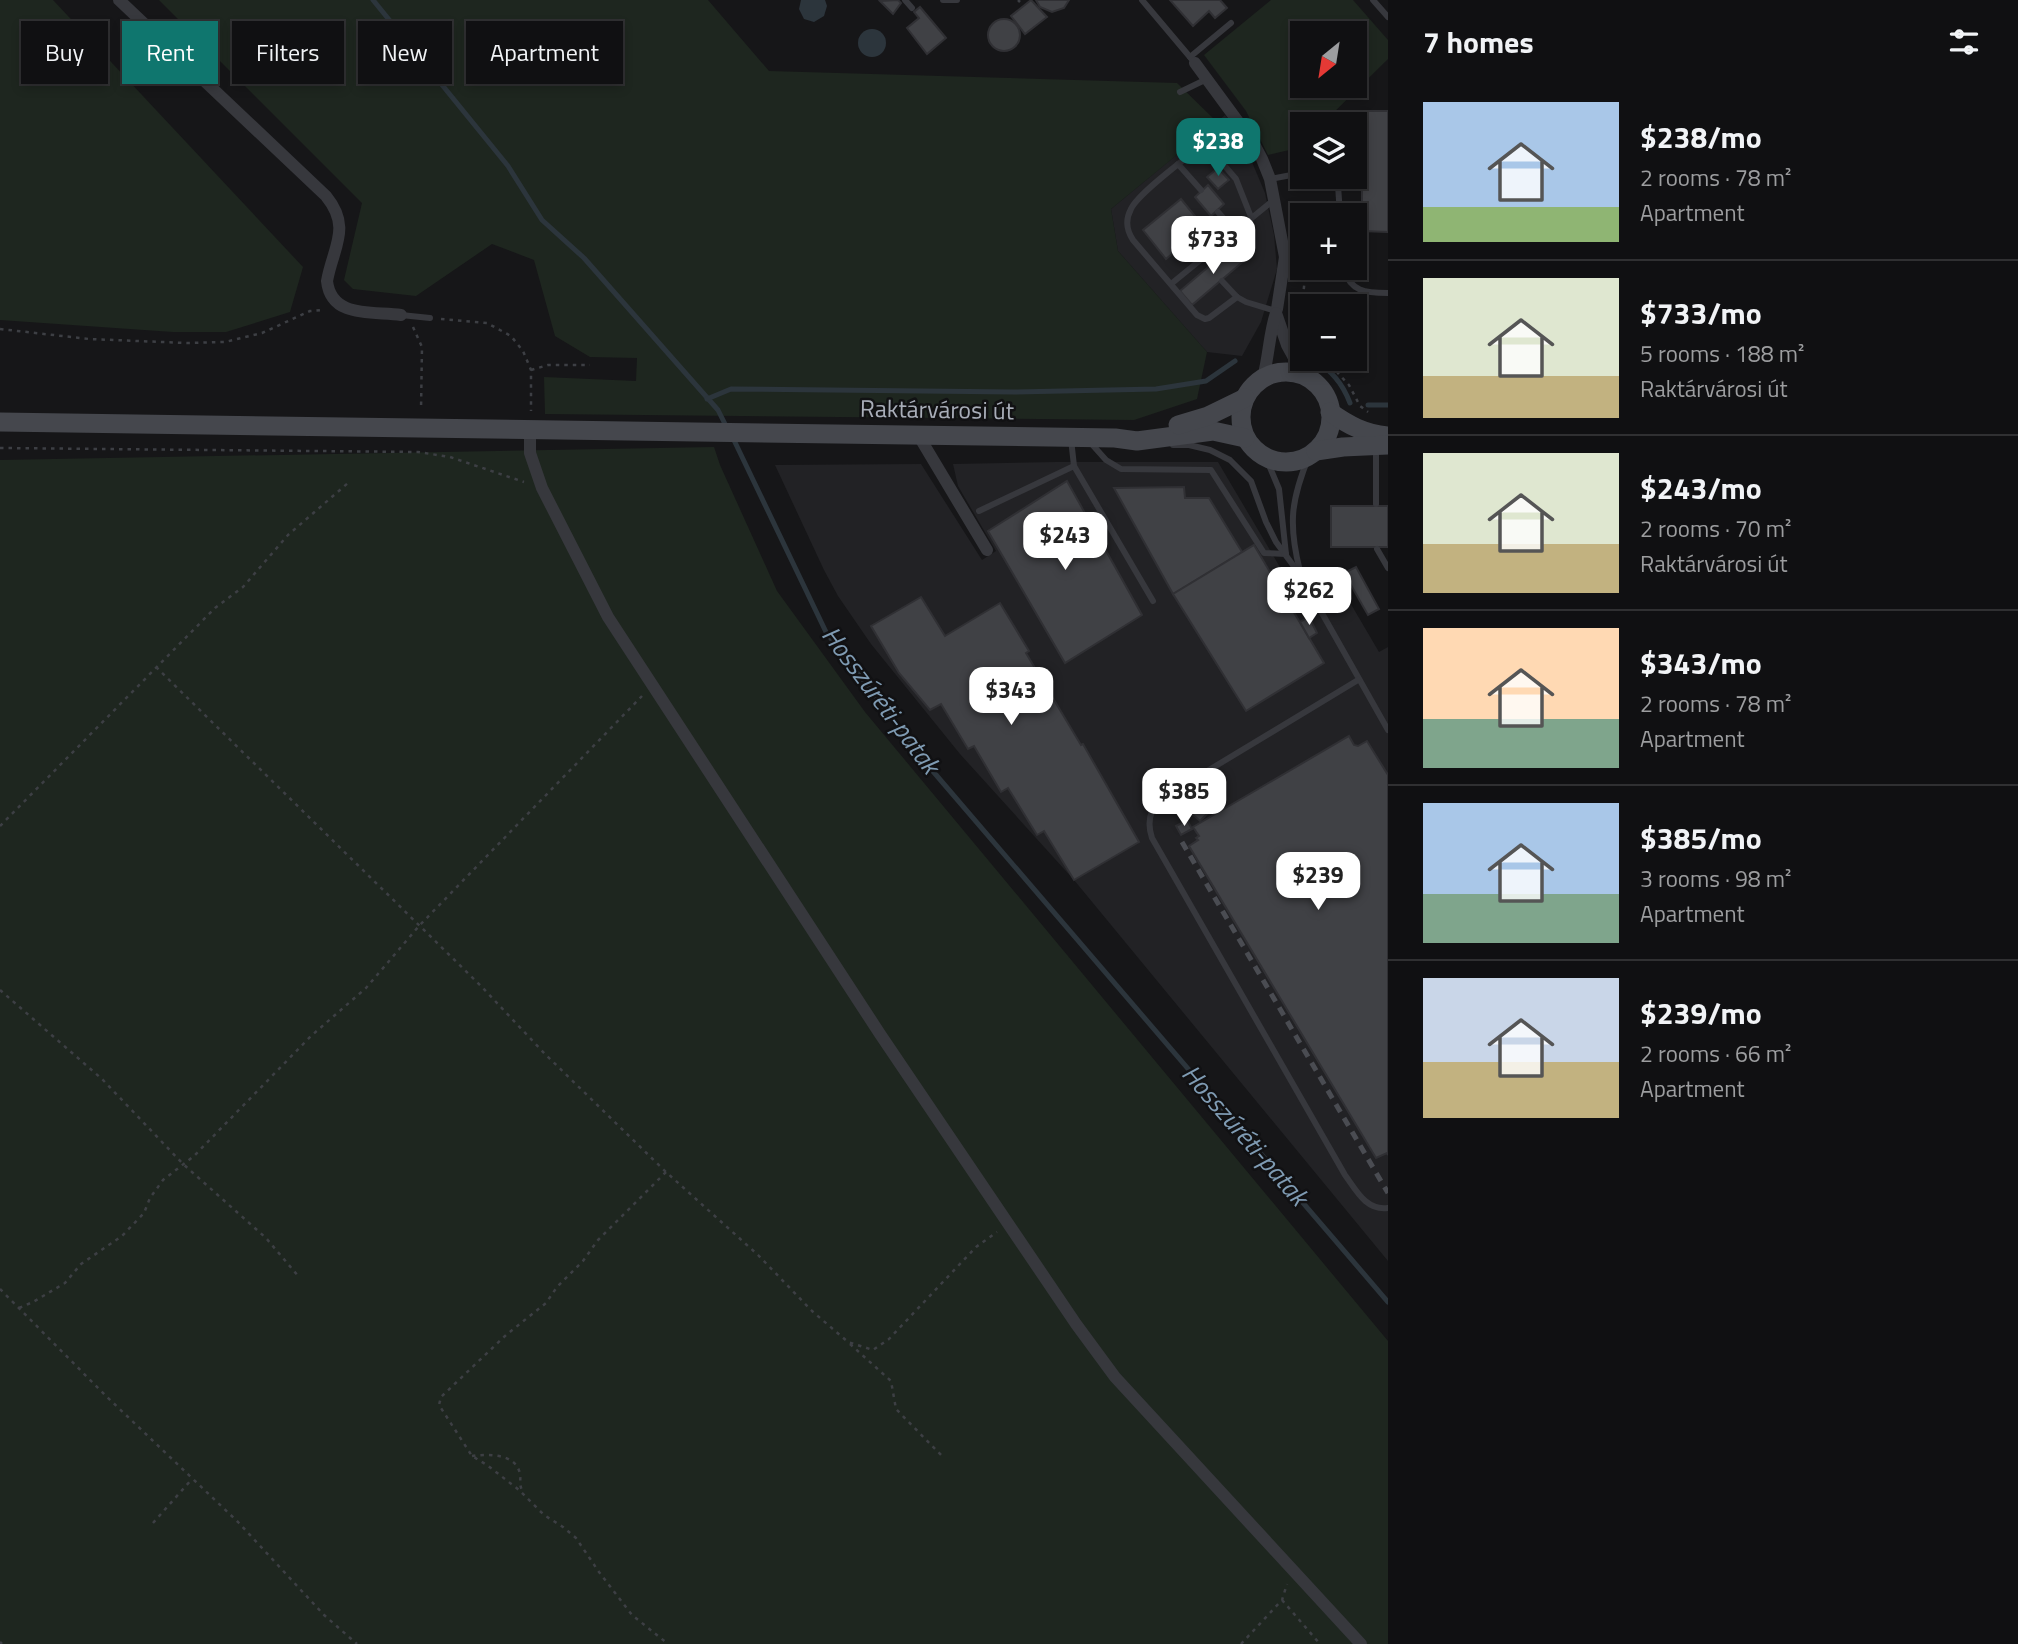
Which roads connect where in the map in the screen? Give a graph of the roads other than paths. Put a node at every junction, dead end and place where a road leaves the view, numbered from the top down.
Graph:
1 (119, 0) edge
2 (905, 0) edge
3 (943, 0) edge
4 (957, 0) edge
5 (1142, 0) edge
6 (1373, 0) edge
7 (912, 8) dead end
8 (1388, 17) edge
9 (1231, 23) dead end
10 (1192, 60) junction
11 (1207, 79) junction
12 (1180, 92) dead end
13 (1178, 164) junction
14 (1290, 175) edge
15 (1270, 179) junction
16 (1201, 191) dead end
17 (1275, 199) junction
18 (1218, 212) dead end
19 (1251, 218) junction
20 (1235, 231) junction
21 (1203, 259) junction
22 (1209, 265) dead end
23 (1349, 280) edge
24 (1222, 281) dead end
25 (1171, 284) junction
26 (1388, 293) edge
27 (1237, 297) junction
28 (1276, 311) junction
29 (401, 315) joint
30 (430, 318) road end
31 (1304, 376) junction
32 (1264, 378) junction
33 (1245, 398) junction
34 (1330, 412) junction
35 (0, 422) edge
36 (530, 428) junction
37 (917, 433) junction
38 (1079, 437) junction
39 (1115, 438) junction
40 (1245, 438) junction
41 (1136, 441) junction
42 (1384, 442) edge
43 (1312, 454) junction
44 (1266, 458) junction
45 (1074, 466) junction
46 (1376, 504) dead end
47 (979, 511) dead end
48 (1377, 549) dead end
49 (987, 550) dead end
50 (1286, 554) junction
51 (1388, 568) edge
52 (1301, 576) junction
53 (1153, 601) dead end
54 (1358, 680) junction
55 (1388, 730) edge
56 (1388, 1208) edge
57 (1361, 1644) edge

1 - 29 street
2 - 7 lane
3 - 4 lane
5 - 10 lane
6 - 8 lane
9 - 10 lane
10 - 11 street
11 - 12 lane
11 - 15 street
13 - 16 lane
13 - 19 lane
13 - 25 lane
14 - 15 lane
15 - 17 street
17 - 19 lane
17 - 28 street
18 - 20 lane
19 - 20 lane
20 - 21 lane
21 - 22 lane
21 - 25 lane
23 - 26 lane
24 - 27 lane
25 - 27 lane
27 - 28 lane
28 - 31 street
28 - 32 street
29 - 30 lane
31 - 32 street
31 - 34 street
32 - 33 street, Raktárvárosi út
33 - 39 street, Raktárvárosi út
33 - 40 street
34 - 42 street
34 - 43 street
35 - 36 street, Raktárvárosi út
36 - 37 street, Raktárvárosi út
36 - 57 street
37 - 38 street, Raktárvárosi út
37 - 49 street
38 - 39 street, Raktárvárosi út
38 - 45 lane
38 - 50 lane
39 - 41 street, Raktárvárosi út
40 - 41 street, Raktárvárosi út
40 - 44 street
41 - 50 lane
42 - 43 street
42 - 46 lane
43 - 44 street
43 - 52 lane
44 - 50 lane
45 - 47 lane
45 - 53 lane
48 - 51 lane
50 - 52 lane
52 - 54 lane
54 - 55 lane
54 - 56 lane

